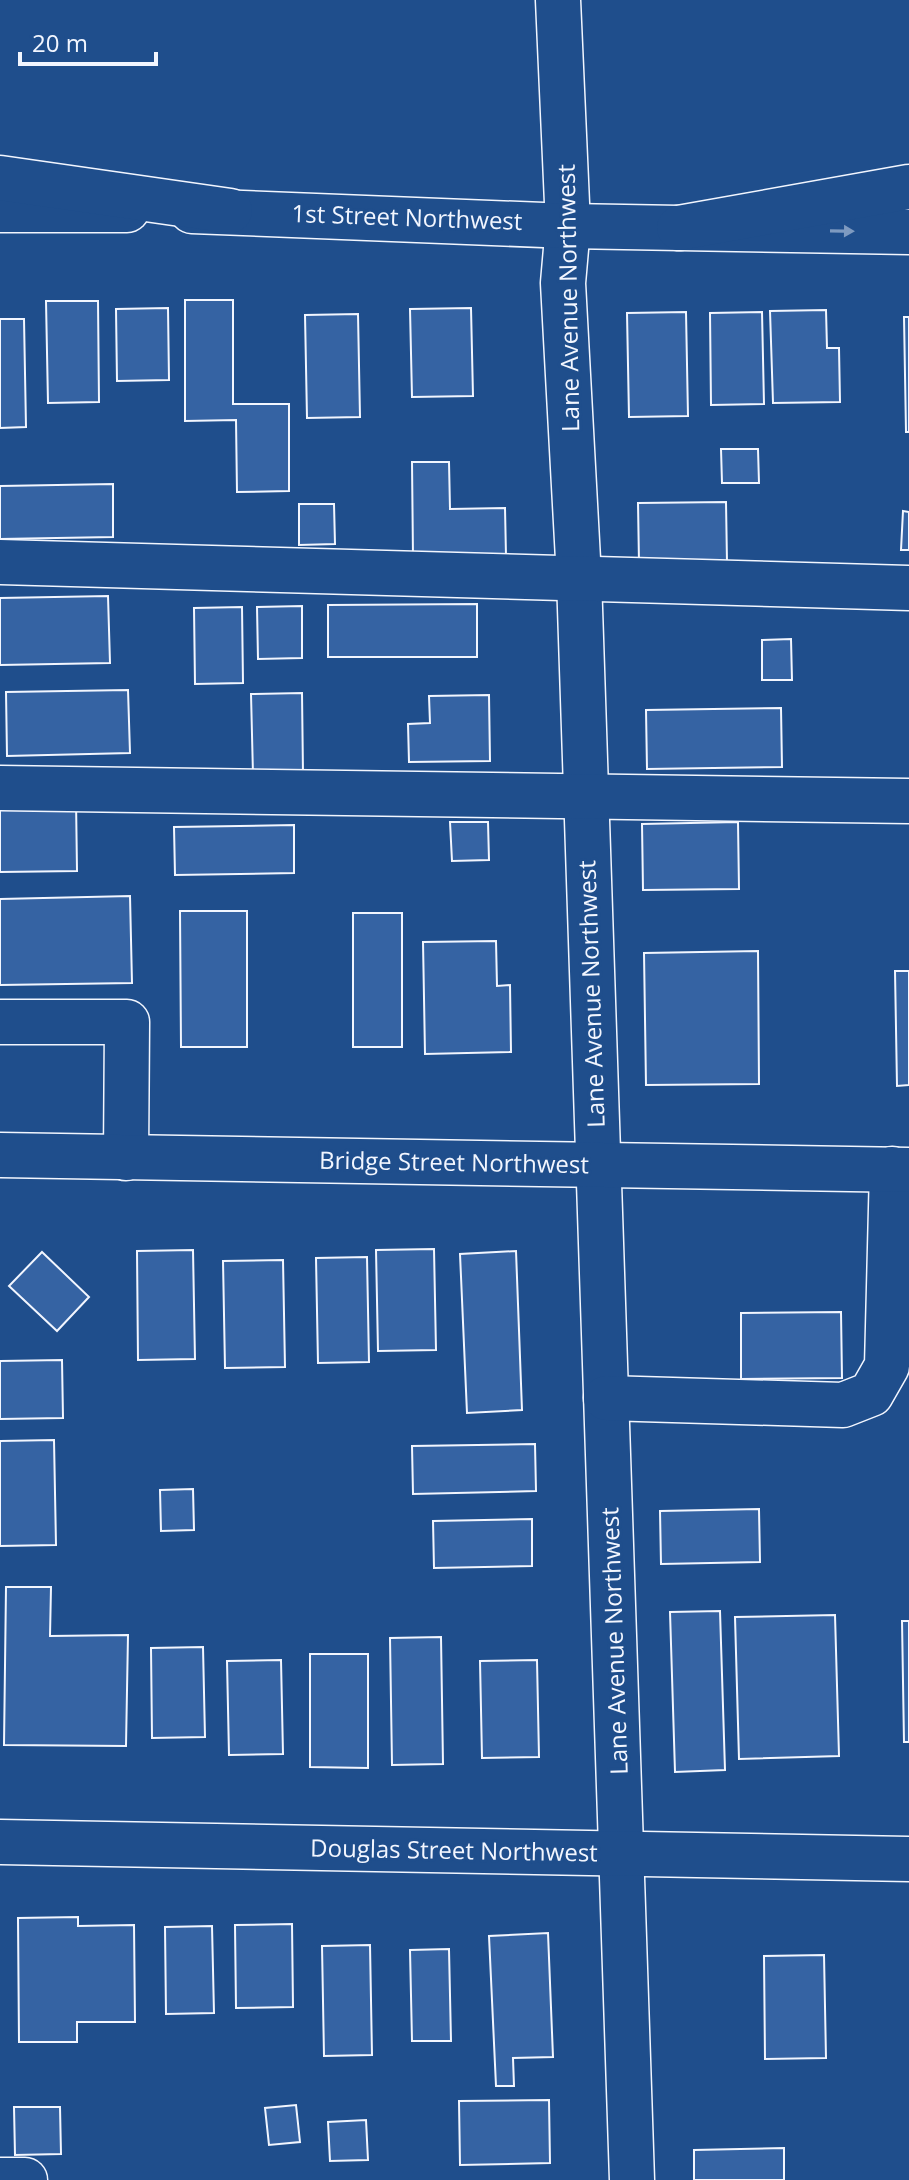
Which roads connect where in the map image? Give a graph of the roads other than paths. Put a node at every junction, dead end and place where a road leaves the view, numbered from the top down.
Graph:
1 (558, 0) edge
2 (0, 178) edge
3 (909, 187) edge
4 (0, 210) edge
5 (230, 211) junction
6 (568, 226) junction
7 (679, 228) junction
8 (909, 232) edge
9 (0, 562) edge
10 (579, 578) junction
11 (909, 588) edge
12 (0, 788) edge
13 (586, 796) junction
14 (909, 801) edge
15 (0, 1022) edge
16 (0, 1155) edge
17 (126, 1158) junction
18 (597, 1166) junction
19 (900, 1169) edge
20 (606, 1398) junction
21 (0, 1842) edge
22 (623, 1854) junction
23 (909, 1859) edge
24 (0, 2180) edge
25 (25, 2180) edge
26 (632, 2180) edge

1 - 6 main road, Lane Avenue Northwest
2 - 5 main road
3 - 7 main road
4 - 5 main road, 1st Street Northwest
5 - 6 main road, 1st Street Northwest
6 - 7 main road, 1st Street Northwest
6 - 10 main road, Lane Avenue Northwest
7 -> 8 main road, 1st Street Northwest
9 - 10 main road
10 - 11 main road
10 - 13 main road, Lane Avenue Northwest
12 - 13 main road
13 - 14 main road
13 - 18 main road, Lane Avenue Northwest
15 - 17 main road
16 - 17 main road, Bridge Street Northwest
17 - 18 main road, Bridge Street Northwest
18 - 19 main road, Bridge Street Northwest
18 - 20 main road, Lane Avenue Northwest
19 - 20 main road
20 - 22 main road, Lane Avenue Northwest
21 - 22 main road, Douglas Street Northwest
22 - 23 main road, Douglas Street Northwest
22 - 26 main road, Lane Avenue Northwest
24 - 25 main road

